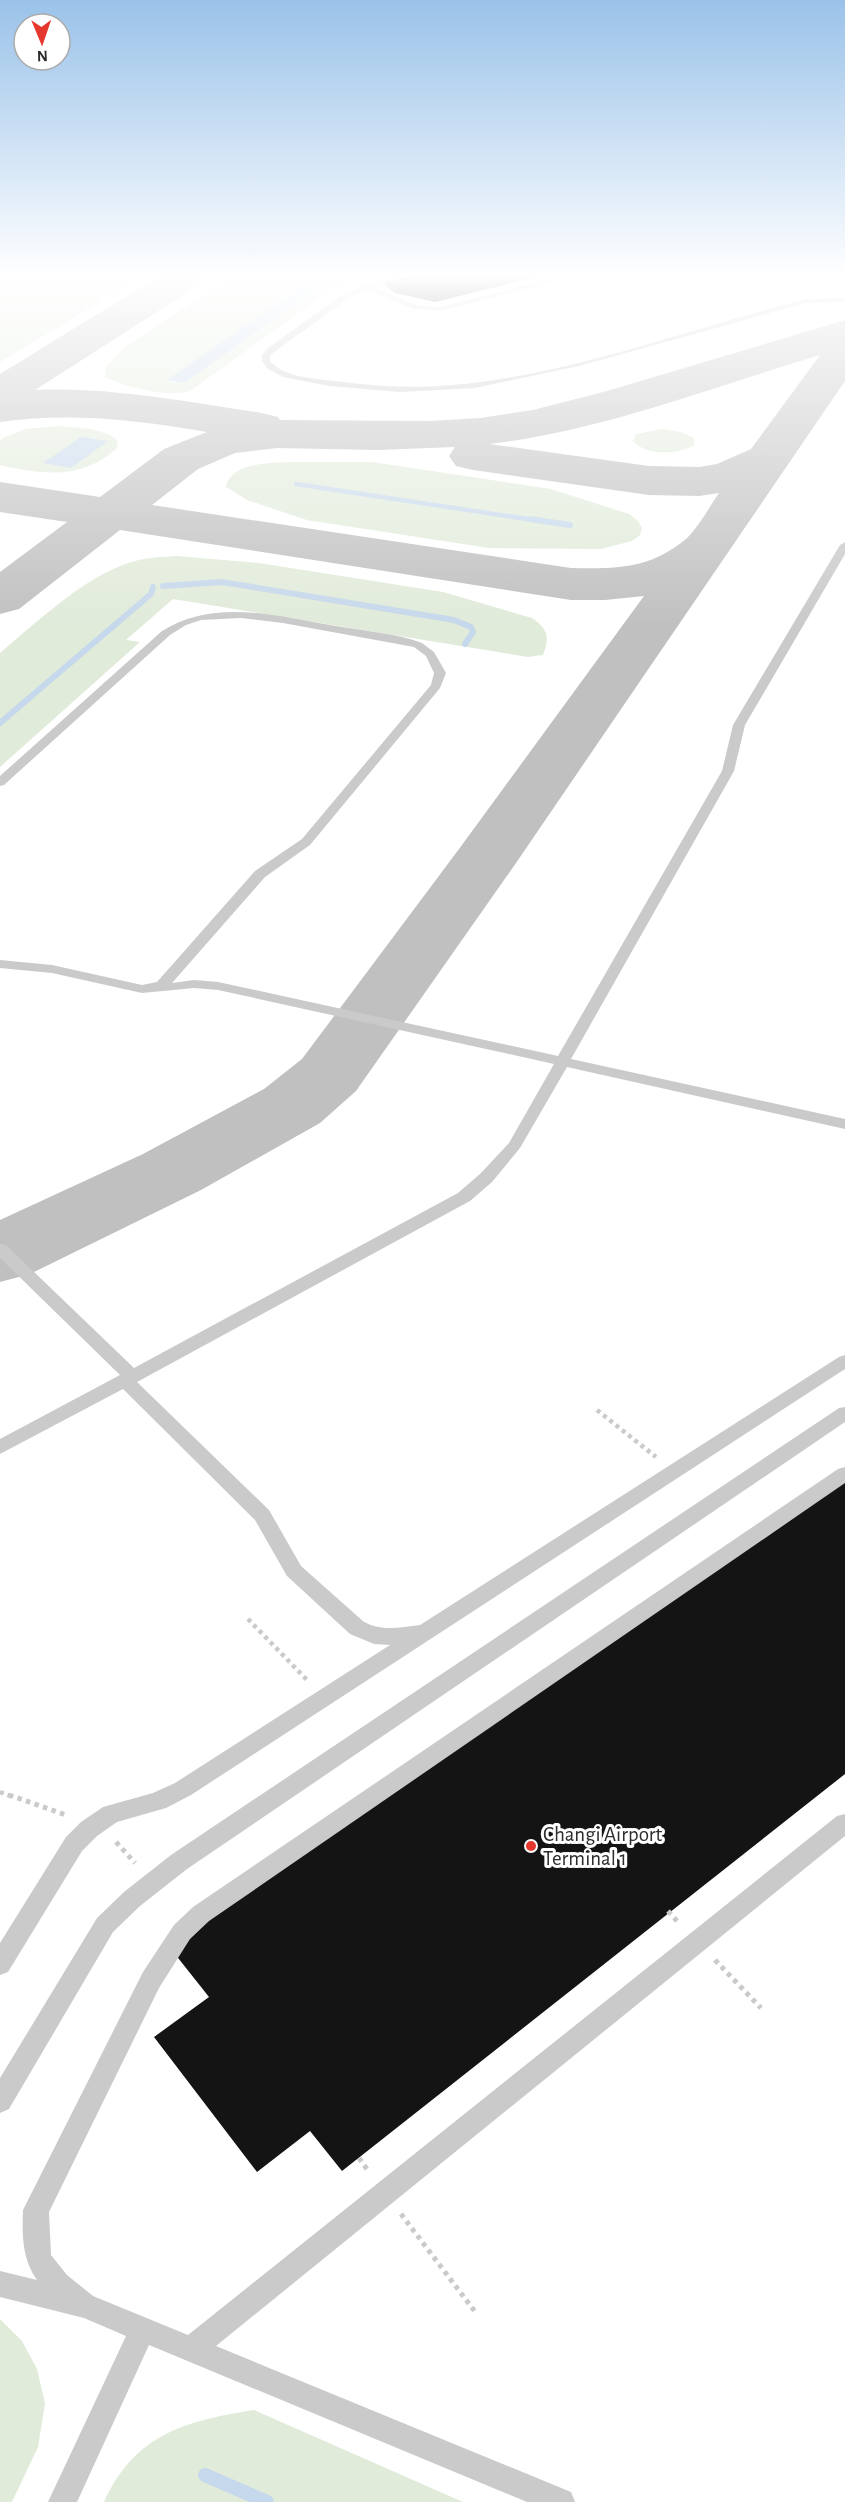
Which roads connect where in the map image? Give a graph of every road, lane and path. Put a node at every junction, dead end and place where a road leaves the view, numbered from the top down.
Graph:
1 (845, 545) edge
2 (0, 782) edge
3 (0, 964) edge
4 (142, 989) junction
5 (564, 1061) junction
6 (845, 1124) edge
7 (0, 1249) edge
8 (845, 1361) edge
9 (128, 1378) junction
10 (845, 1413) edge
11 (0, 1448) edge
12 (845, 1474) edge
13 (427, 1631) junction
14 (845, 1823) edge
15 (0, 1964) edge
16 (0, 2101) edge
17 (359, 2158) dead end
18 (373, 2176) dead end
19 (393, 2204) dead end
20 (0, 2284) edge
21 (84, 2305) junction
22 (476, 2313) dead end
23 (143, 2329) junction
24 (193, 2348) junction
25 (62, 2502) edge
26 (561, 2502) edge

1 - 5 lane
2 - 4 lane
3 - 4 lane
4 - 5 lane
5 - 6 lane
5 - 9 lane
7 - 9 lane
8 - 13 lane
9 - 11 lane
9 - 13 lane
10 - 16 lane
12 - 21 lane
13 - 15 lane
14 - 24 lane
17 - 18 path
19 - 22 path
20 - 21 lane
21 - 23 lane
23 - 24 lane
23 - 25 lane
24 - 26 lane

